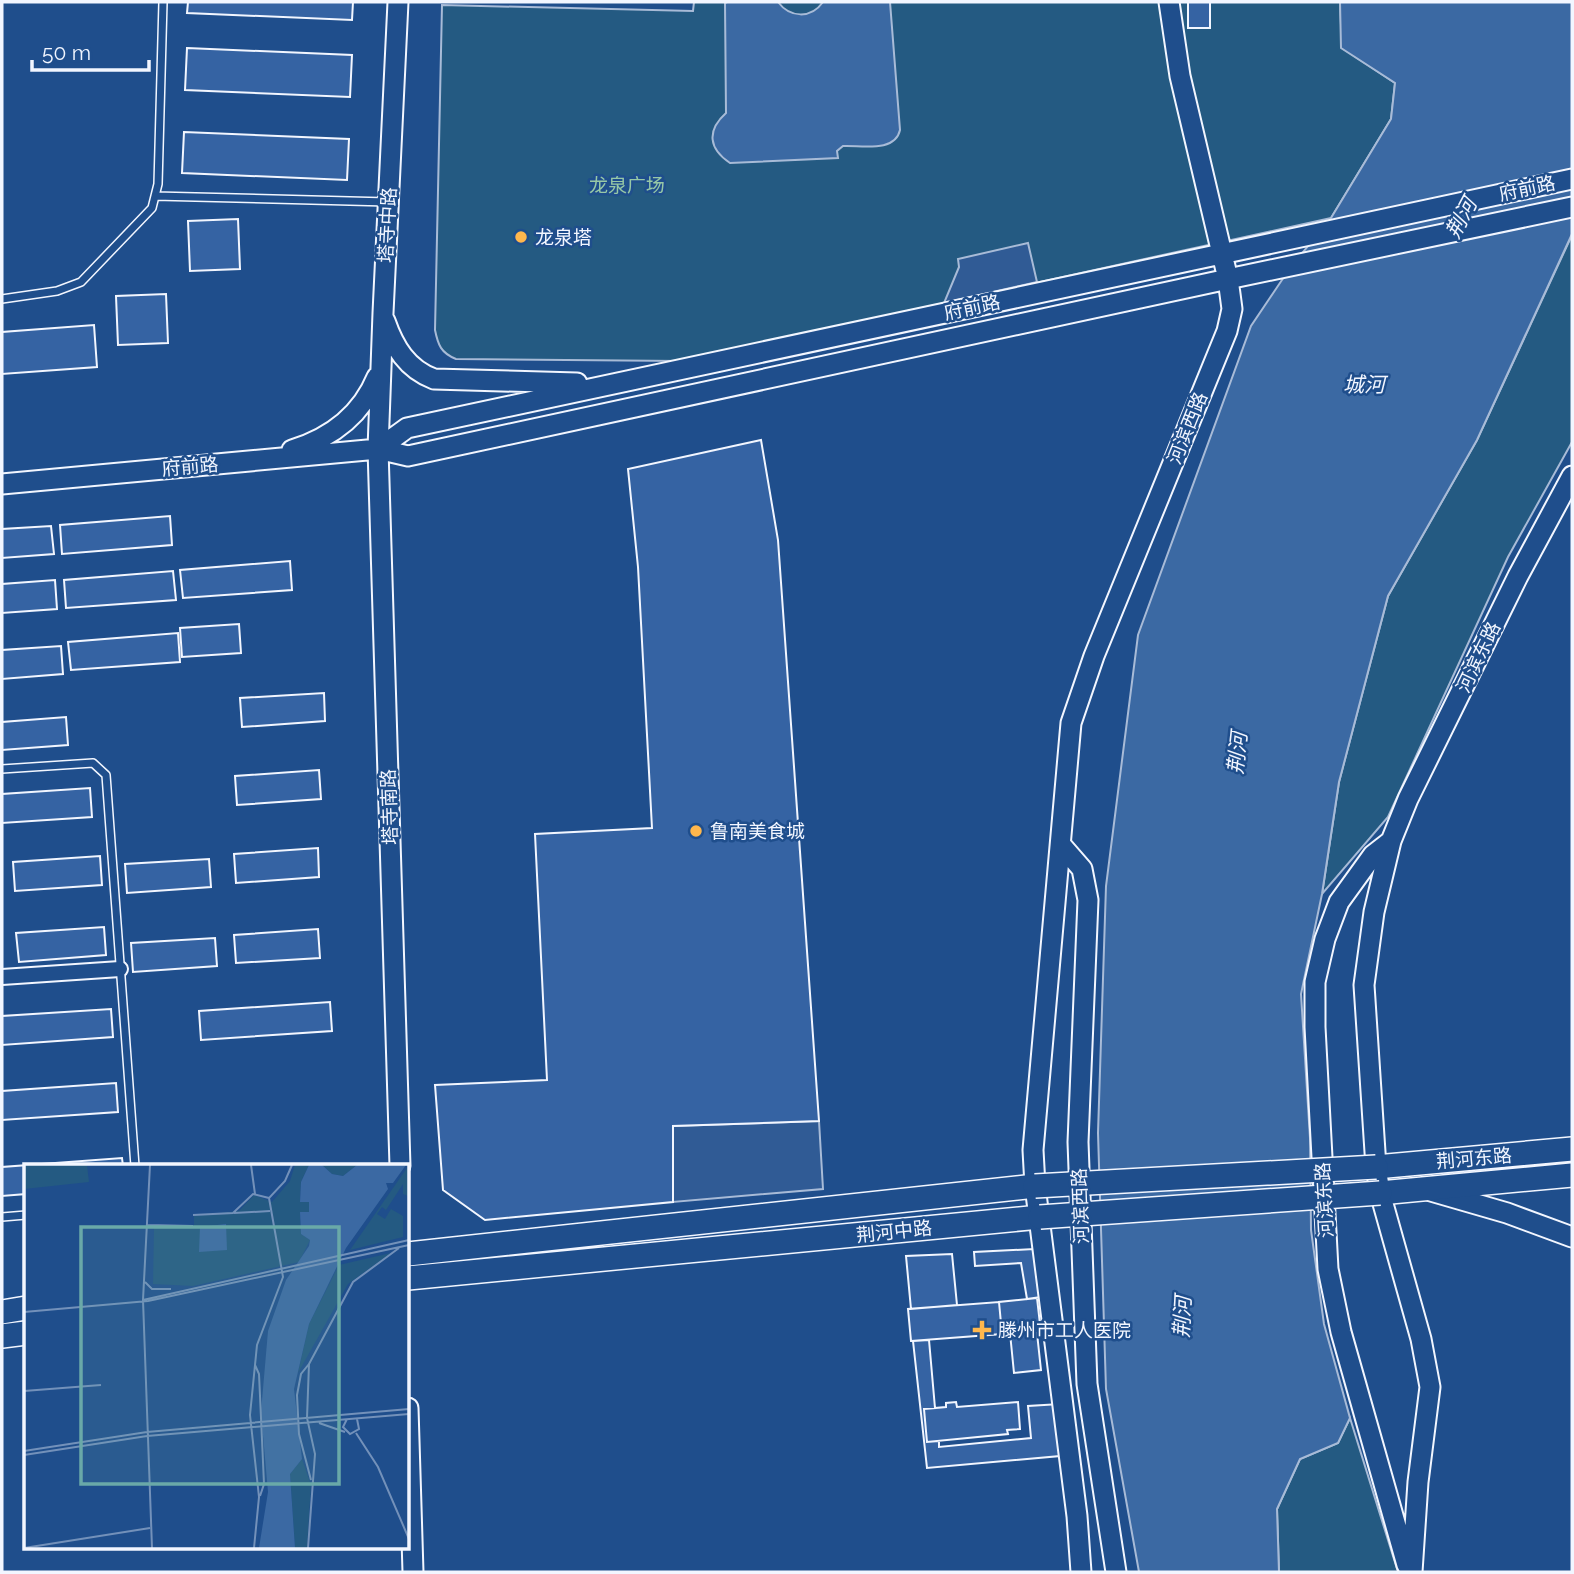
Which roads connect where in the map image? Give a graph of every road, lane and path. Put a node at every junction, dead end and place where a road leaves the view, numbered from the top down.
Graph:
1 (163, 2) edge
2 (398, 2) edge
3 (1169, 2) edge
4 (1572, 179) edge
5 (155, 196) junction
6 (388, 202) junction
7 (1572, 207) edge
8 (1223, 253) junction
9 (1228, 279) junction
10 (2, 299) edge
11 (383, 313) junction
12 (381, 359) junction
13 (609, 384) junction
14 (379, 449) junction
15 (261, 459) junction
16 (1572, 476) edge
17 (2, 484) edge
18 (2, 769) edge
19 (1391, 841) junction
20 (1062, 846) junction
21 (120, 969) junction
22 (2, 978) edge
23 (1572, 1149) edge
24 (135, 1164) edge
25 (400, 1164) edge
26 (1376, 1167) junction
27 (1572, 1175) edge
28 (1035, 1186) junction
29 (1420, 1188) junction
30 (1380, 1193) junction
31 (24, 1215) edge
32 (2, 1217) edge
33 (1040, 1217) junction
34 (1572, 1237) edge
35 (410, 1254) edge
36 (410, 1278) edge
37 (24, 1308) edge
38 (2, 1312) edge
39 (24, 1333) edge
40 (2, 1336) edge
41 (410, 1474) edge
42 (413, 1572) edge
43 (1081, 1572) edge
44 (1116, 1572) edge
45 (1410, 1572) edge

1 - 5 lane
2 - 6 main road, 塔寺中路
3 - 8 main road, 河滨西路
4 - 8 main road, 府前路
5 - 6 lane
5 - 10 lane
6 - 11 main road, 塔寺中路
7 - 9 main road, 府前路
8 - 9 main road, 河滨西路
8 - 13 main road, 府前路
9 - 14 main road, 府前路
9 - 20 main road, 河滨西路
11 - 12 main road, 塔寺中路
11 - 13 main road
12 - 14 main road, 塔寺中路
12 - 15 main road
13 - 14 main road, 府前路
14 - 15 main road, 府前路
14 - 25 main road, 塔寺南路
15 - 17 main road, 府前路
16 - 19 main road, 河滨东路
18 - 21 lane
19 - 26 main road, 河滨东路
19 - 45 main road, 河滨东路
20 - 28 main road, 河滨西路
20 - 44 main road, 河滨西路
21 - 22 street
21 - 24 lane
23 - 26 main road, 荆河东路
26 - 28 main road, 荆河中路, bridge
26 - 30 main road, 河滨东路
27 - 29 main road, 荆河东路
28 - 33 main road, 河滨西路
28 - 35 main road, 荆河中路
29 - 30 main road, 荆河东路
29 - 34 main road
30 - 33 main road, 荆河中路, bridge
30 - 45 main road, 河滨东路
31 - 32 lane
33 - 36 main road, 荆河中路
33 - 43 main road, 河滨西路
37 - 38 main road
39 - 40 main road
41 - 42 main road

